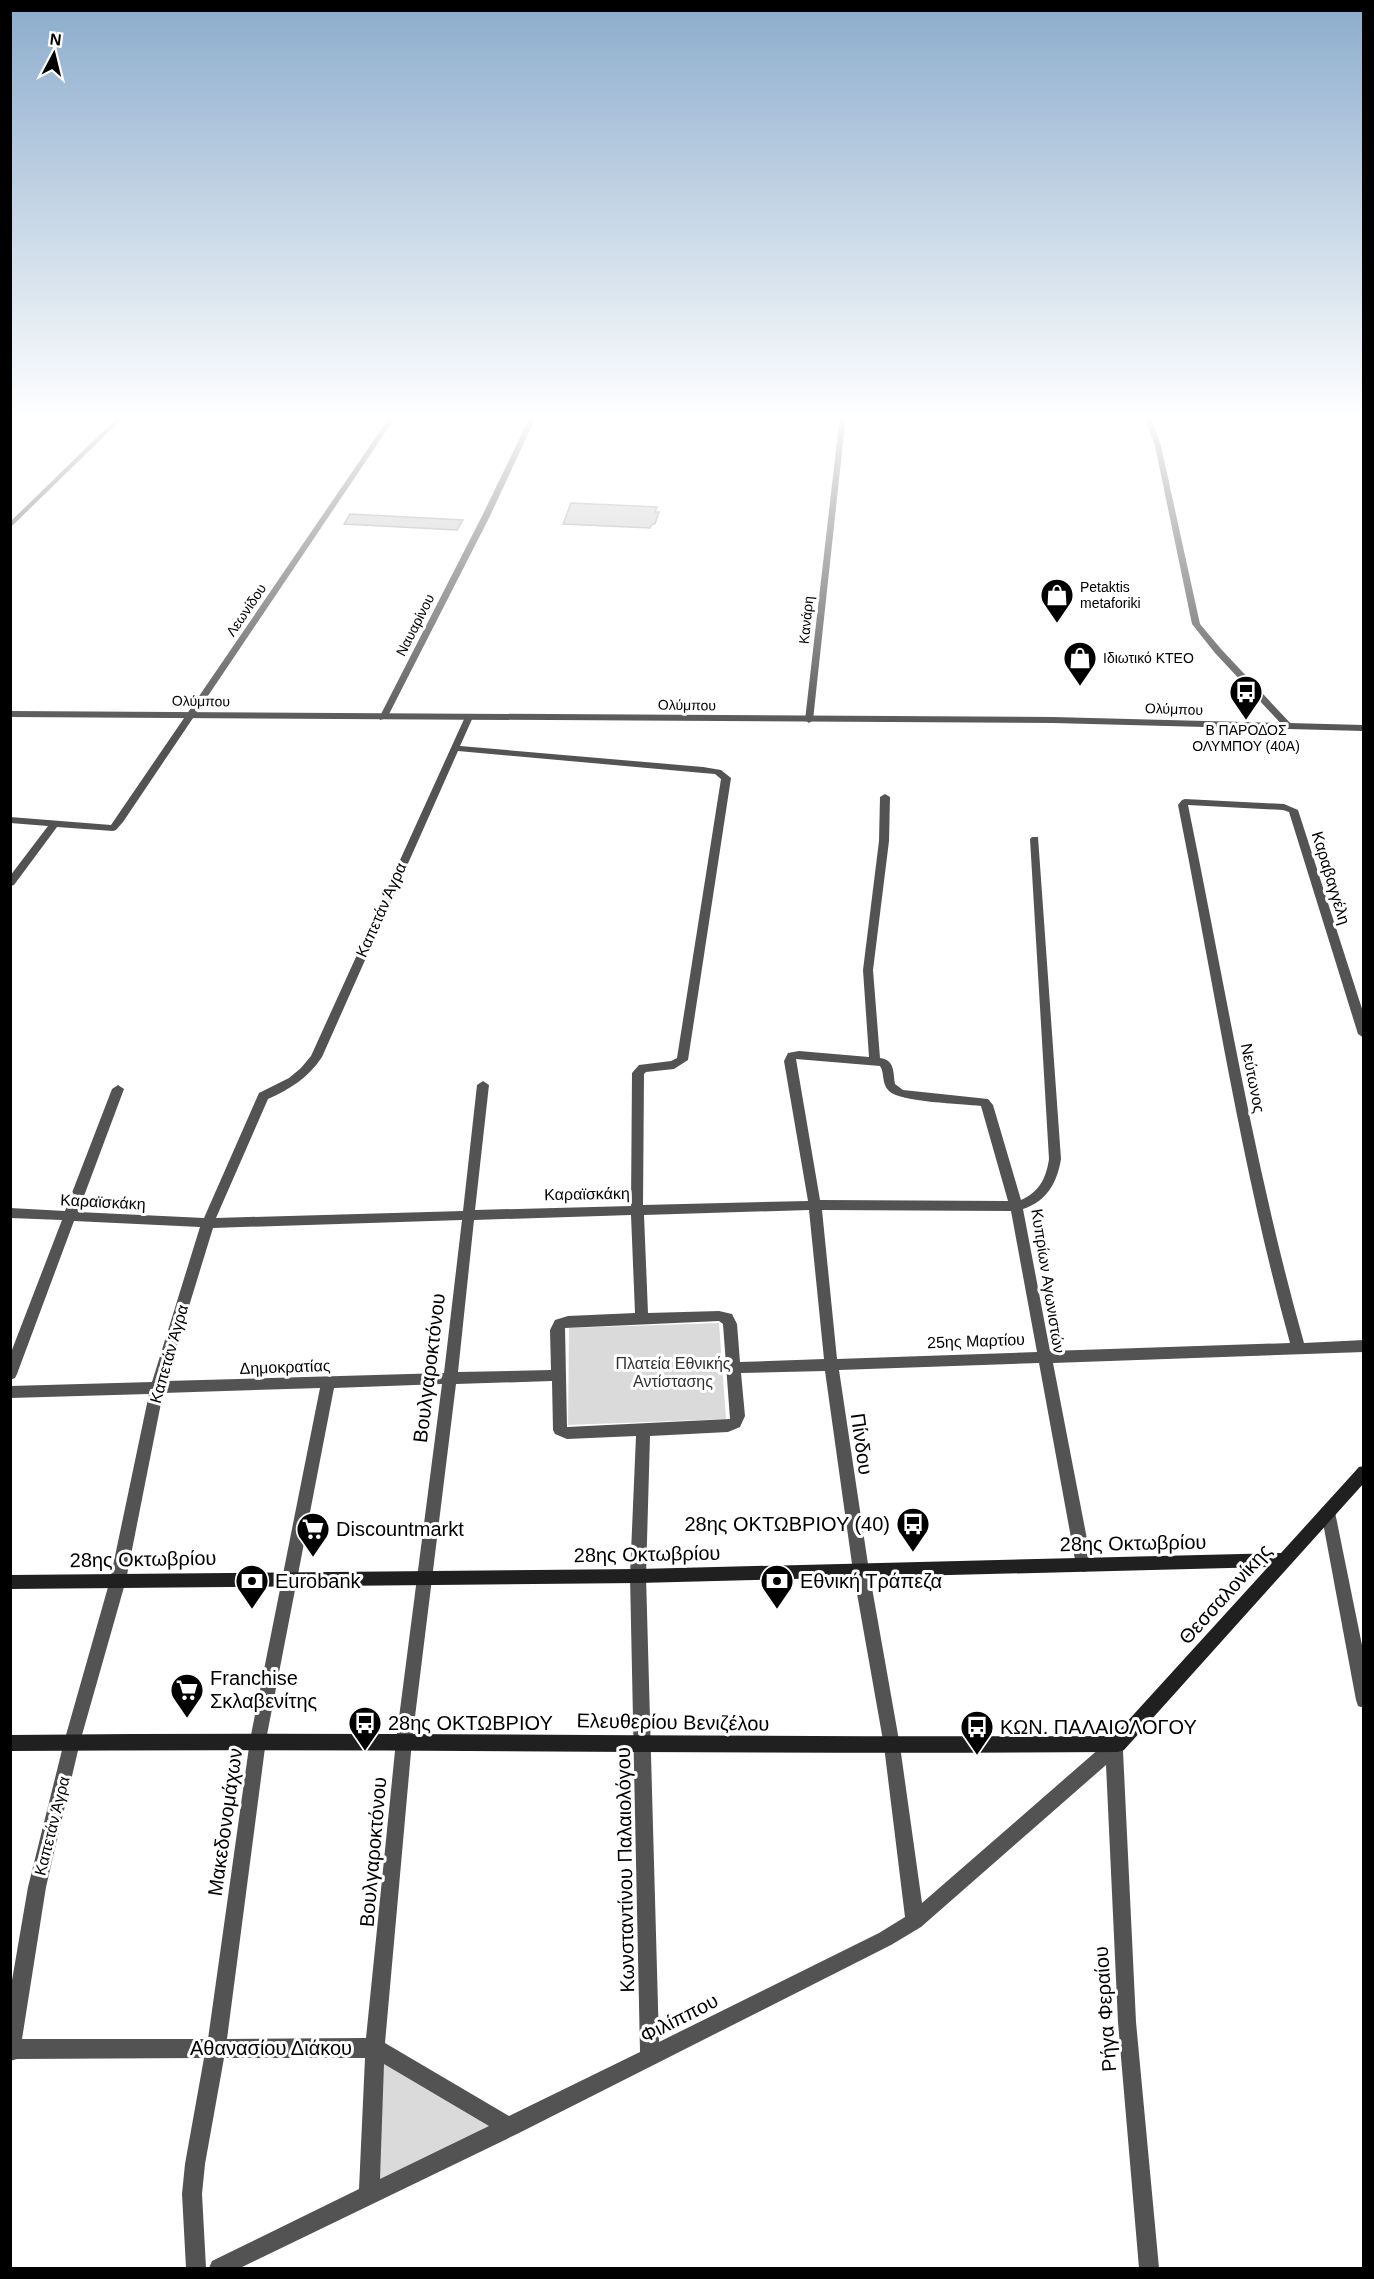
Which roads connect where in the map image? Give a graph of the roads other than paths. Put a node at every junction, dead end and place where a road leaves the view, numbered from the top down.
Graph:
1 (322, 521) edge
2 (481, 521) edge
3 (831, 521) edge
4 (1174, 521) edge
5 (10, 714) edge
6 (192, 714) junction
7 (383, 717) junction
8 (469, 717) junction
9 (809, 720) junction
10 (1289, 727) junction
11 (1364, 728) edge
12 (455, 748) junction
13 (885, 797) dead end
14 (1185, 814) joint
15 (10, 820) edge
16 (55, 823) junction
17 (1035, 839) dead end
18 (10, 883) edge
19 (1364, 1034) edge
20 (875, 1061) junction
21 (483, 1085) dead end
22 (118, 1089) dead end
23 (815, 1205) junction
24 (1016, 1206) junction
25 (637, 1209) junction
26 (10, 1213) edge
27 (469, 1213) junction
28 (70, 1217) junction
29 (208, 1223) junction
30 (642, 1318) junction
31 (1364, 1346) edge
32 (1298, 1347) junction
33 (1043, 1356) junction
34 (831, 1365) junction
35 (734, 1368) junction
36 (10, 1374) edge
37 (560, 1375) junction
38 (450, 1379) junction
39 (328, 1384) junction
40 (157, 1389) junction
41 (10, 1392) edge
42 (643, 1430) junction
43 (1364, 1472) edge
44 (1328, 1512) junction
45 (1284, 1560) junction
46 (1084, 1565) junction
47 (861, 1571) junction
48 (638, 1576) junction
49 (423, 1578) junction
50 (290, 1579) junction
51 (118, 1580) junction
52 (10, 1582) edge
53 (1364, 1700) edge
54 (258, 1740) junction
55 (404, 1741) junction
56 (72, 1742) junction
57 (10, 1743) edge
58 (644, 1743) junction
59 (1116, 1745) junction
60 (892, 1746) junction
61 (915, 1921) junction
62 (216, 2047) junction
63 (375, 2049) junction
64 (11, 2050) edge
65 (650, 2057) junction
66 (510, 2127) junction
67 (369, 2194) junction
68 (196, 2268) edge
69 (219, 2268) edge
70 (1149, 2268) edge

1 - 6 street, Λεωνίδου
2 - 7 street, Ναυαρίνου
3 - 9 street, Κανάρη
4 - 10 street
5 - 6 street, Ολύμπου
6 - 7 street, Ολύμπου
6 - 16 street, Λεωνίδου
7 - 8 street, Ολύμπου
8 - 9 street, Ολύμπου
8 - 12 street, Καπετάν Άγρα
9 - 10 street, Ολύμπου
10 - 11 street, Ολύμπου
12 - 25 street
12 - 29 street, Καπετάν Άγρα
13 - 20 street
14 - 19 street, Καραβαγγέλη
14 - 32 street, Νεύτωνος
15 - 16 street
16 - 18 street
17 - 24 street, Κυπρίων Αγωνιστών
20 - 23 street, Πίνδου
20 - 24 street
21 - 27 street, Βουλγαροκτόνου
22 - 28 street
23 - 24 street, Καραϊσκάκη
23 - 25 street, Καραϊσκάκη
23 - 34 street, Πίνδου
24 - 33 street, Κυπρίων Αγωνιστών
25 - 27 street, Καραϊσκάκη
25 - 30 street
26 - 28 street, Καραϊσκάκη
27 - 29 street, Καραϊσκάκη
27 - 38 street, Βουλγαροκτόνου
28 - 29 street, Καραϊσκάκη
28 - 36 street
29 - 40 street, Καπετάν Άγρα
30 - 35 street
30 - 37 street
31 - 32 street, 25ης Μαρτίου
32 - 33 street, 25ης Μαρτίου
33 - 34 street, 25ης Μαρτίου
33 - 46 street, Κυπρίων Αγωνιστών
34 - 35 street, 25ης Μαρτίου
34 - 47 street, Πίνδου
35 - 42 street
37 - 38 street, Δημοκρατίας
37 - 42 street
38 - 39 street, Δημοκρατίας
38 - 49 street, Βουλγαροκτόνου
39 - 40 street, Δημοκρατίας
39 - 50 street, Μακεδονομάχων
40 - 41 street, Δημοκρατίας
40 - 51 street, Καπετάν Άγρα
42 - 48 street, Κωνσταντίνου Παλαιολόγου
43 - 44 main road, Θεσσαλονίκης
44 - 45 main road, Θεσσαλονίκης
44 - 53 street
45 - 46 main road, 28ης Οκτωβρίου
45 - 59 main road, Θεσσαλονίκης
46 - 47 main road, 28ης Οκτωβρίου
47 - 48 main road, 28ης Οκτωβρίου
47 - 60 street, Πίνδου
48 - 49 main road, 28ης Οκτωβρίου
48 - 58 street, Κωνσταντίνου Παλαιολόγου
49 - 50 main road, 28ης Οκτωβρίου
49 - 55 street, Βουλγαροκτόνου
50 - 51 main road, 28ης Οκτωβρίου
50 - 54 street, Μακεδονομάχων
51 - 52 main road, 28ης Οκτωβρίου
51 - 56 street, Καπετάν Άγρα
54 - 55 main road, Ελευθερίου Βενιζέλου
54 - 56 main road, Ελευθερίου Βενιζέλου
54 - 62 street, Μακεδονομάχων
55 - 58 main road, Ελευθερίου Βενιζέλου
55 - 63 street, Βουλγαροκτόνου
56 - 57 main road, Ελευθερίου Βενιζέλου
56 - 64 street, Καπετάν Άγρα
58 - 60 main road, Ελευθερίου Βενιζέλου
58 - 65 street, Κωνσταντίνου Παλαιολόγου
59 - 60 main road, Ελευθερίου Βενιζέλου
59 - 61 street, Φιλίππου
59 - 70 street, Ρήγα Φεραίου
60 - 61 street, Πίνδου
61 - 65 street, Φιλίππου
62 - 63 street, Αθανασίου Διάκου
62 - 64 street, Αθανασίου Διάκου
62 - 68 street, Μακεδονομάχων
63 - 66 street, Αθανασίου Διάκου
63 - 67 street, Βουλγαροκτόνου
65 - 66 street, Φιλίππου
66 - 67 street, Φιλίππου
67 - 69 street, Φιλίππου

